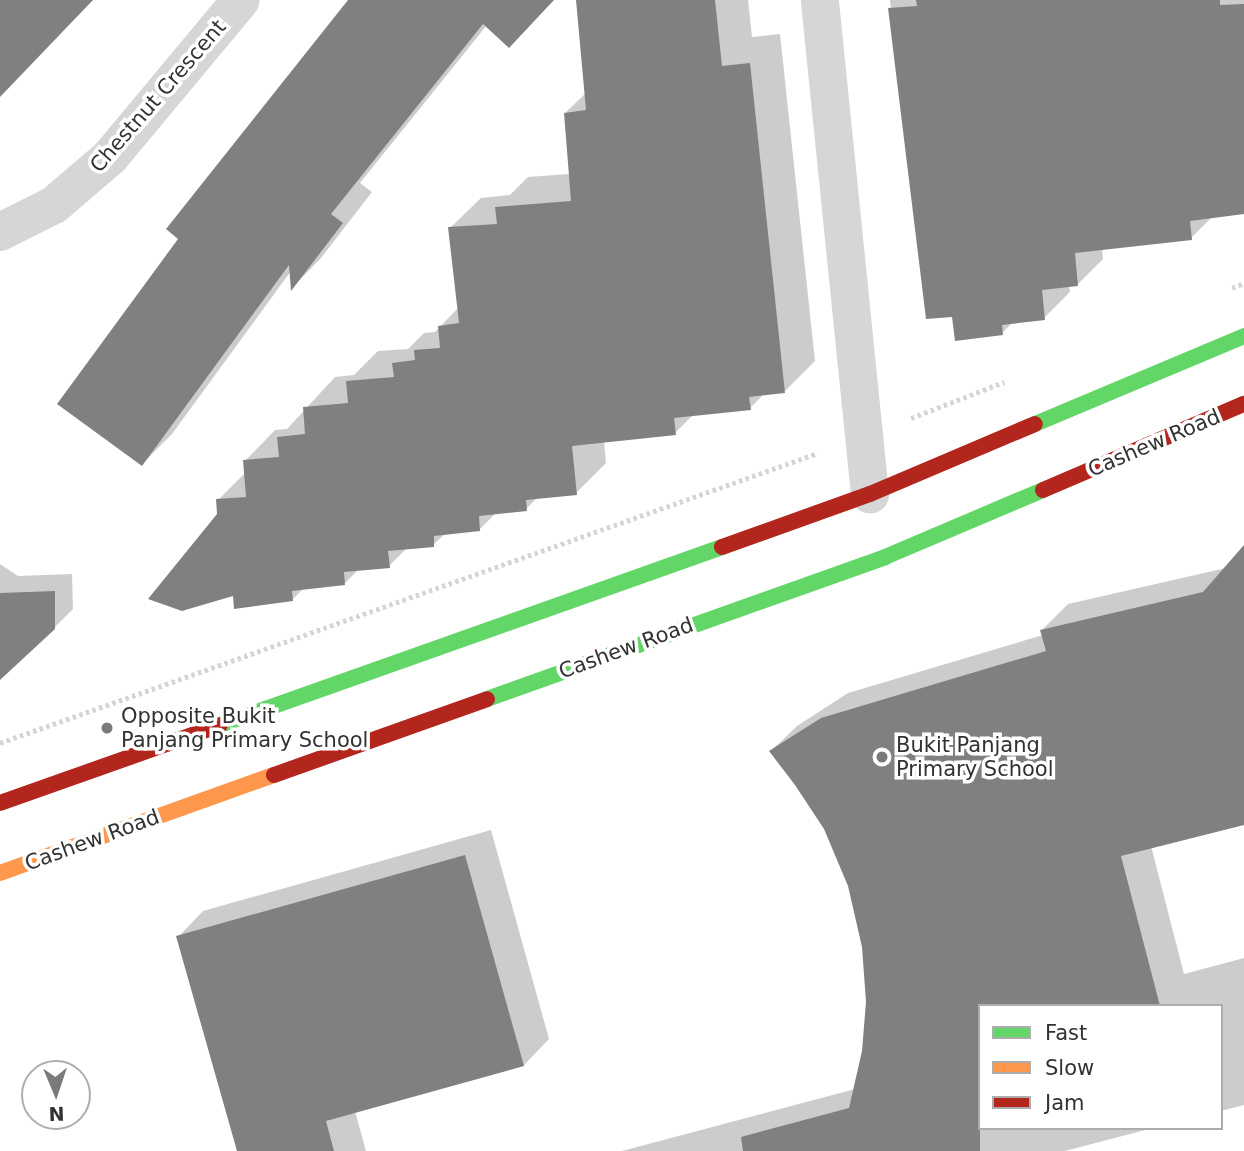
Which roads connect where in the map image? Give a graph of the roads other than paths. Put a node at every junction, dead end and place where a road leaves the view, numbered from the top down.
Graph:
1 (241, 0) edge
2 (820, 2) dead end
3 (0, 232) edge
4 (1244, 336) edge
5 (1244, 404) edge
6 (870, 494) junction
7 (0, 803) edge
8 (0, 873) edge

1 - 3 street, Chestnut Crescent
2 - 6 street
4 - 6 street
5 - 8 street, Cashew Road
6 - 7 street

